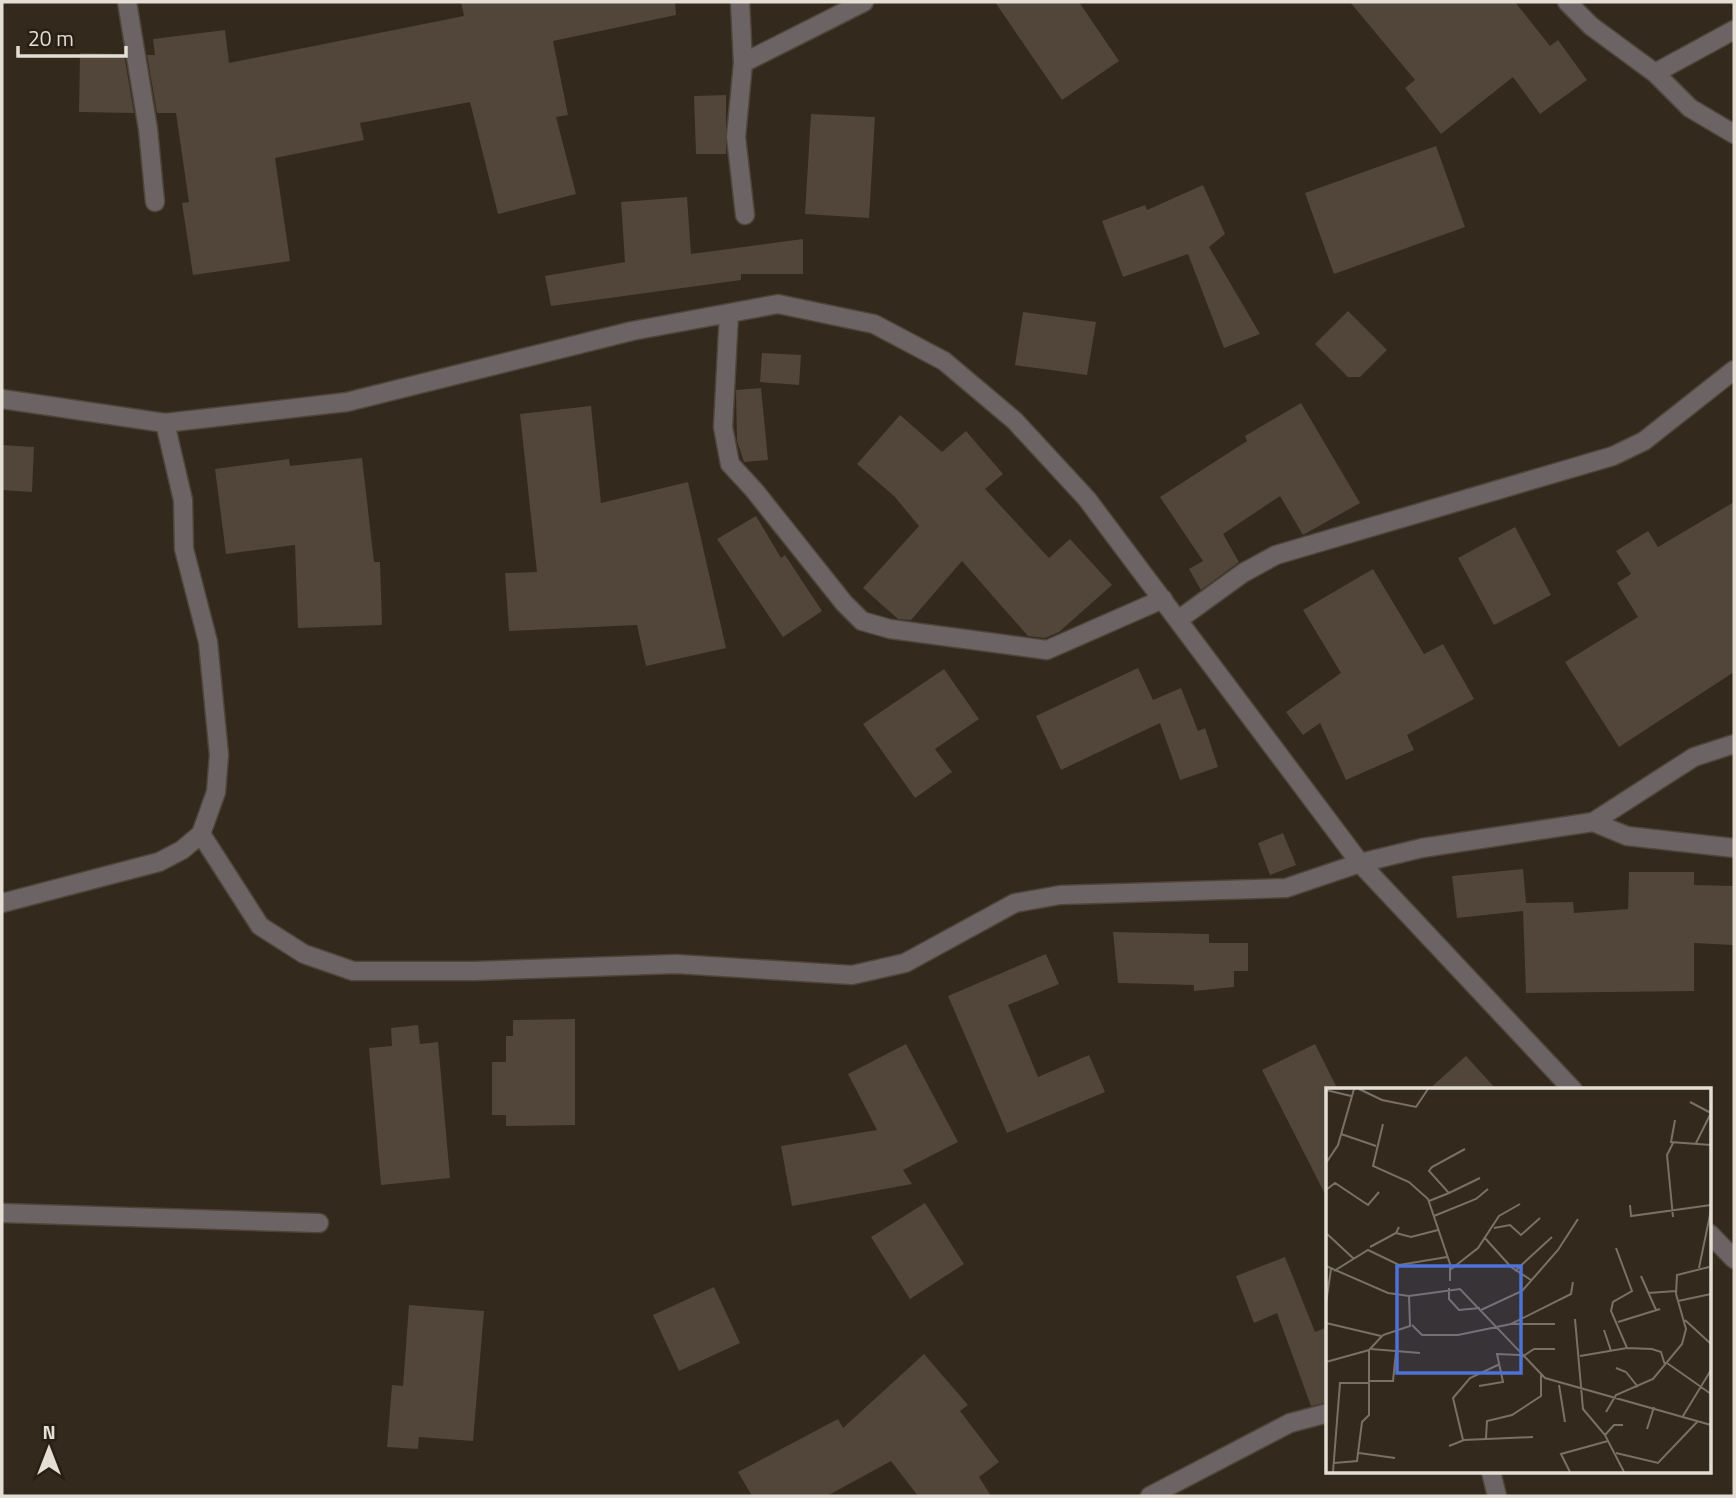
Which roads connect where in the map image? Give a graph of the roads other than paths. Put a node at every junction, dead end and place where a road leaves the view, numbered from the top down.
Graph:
1 (127, 2) edge
2 (740, 2) edge
3 (864, 2) edge
4 (1567, 2) edge
5 (1734, 30) edge
6 (743, 63) junction
7 (1655, 73) junction
8 (1734, 134) edge
9 (155, 202) dead end
10 (745, 215) dead end
11 (729, 313) junction
12 (1734, 370) edge
13 (2, 399) edge
14 (165, 423) junction
15 (1163, 600) junction
16 (1178, 620) junction
17 (1734, 744) edge
18 (1593, 822) junction
19 (201, 834) junction
20 (1734, 848) edge
21 (1360, 863) junction
22 (2, 903) edge
23 (1571, 1088) edge
24 (2, 1213) edge
25 (319, 1223) dead end
26 (1712, 1237) edge
27 (1723, 1252) edge
28 (1326, 1414) edge
29 (1492, 1474) edge
30 (1150, 1496) edge
31 (1497, 1496) edge

1 - 9 street
2 - 6 street
3 - 6 street
4 - 7 street
5 - 7 street
6 - 10 street
7 - 8 street
11 - 14 street
11 - 15 street
11 - 15 street
12 - 16 street
13 - 14 street
14 - 19 street
15 - 16 street
16 - 21 street
17 - 18 street
18 - 20 street
18 - 21 street
19 - 21 street
19 - 22 street
21 - 23 street
24 - 25 street
26 - 27 street
28 - 30 street
29 - 31 street

